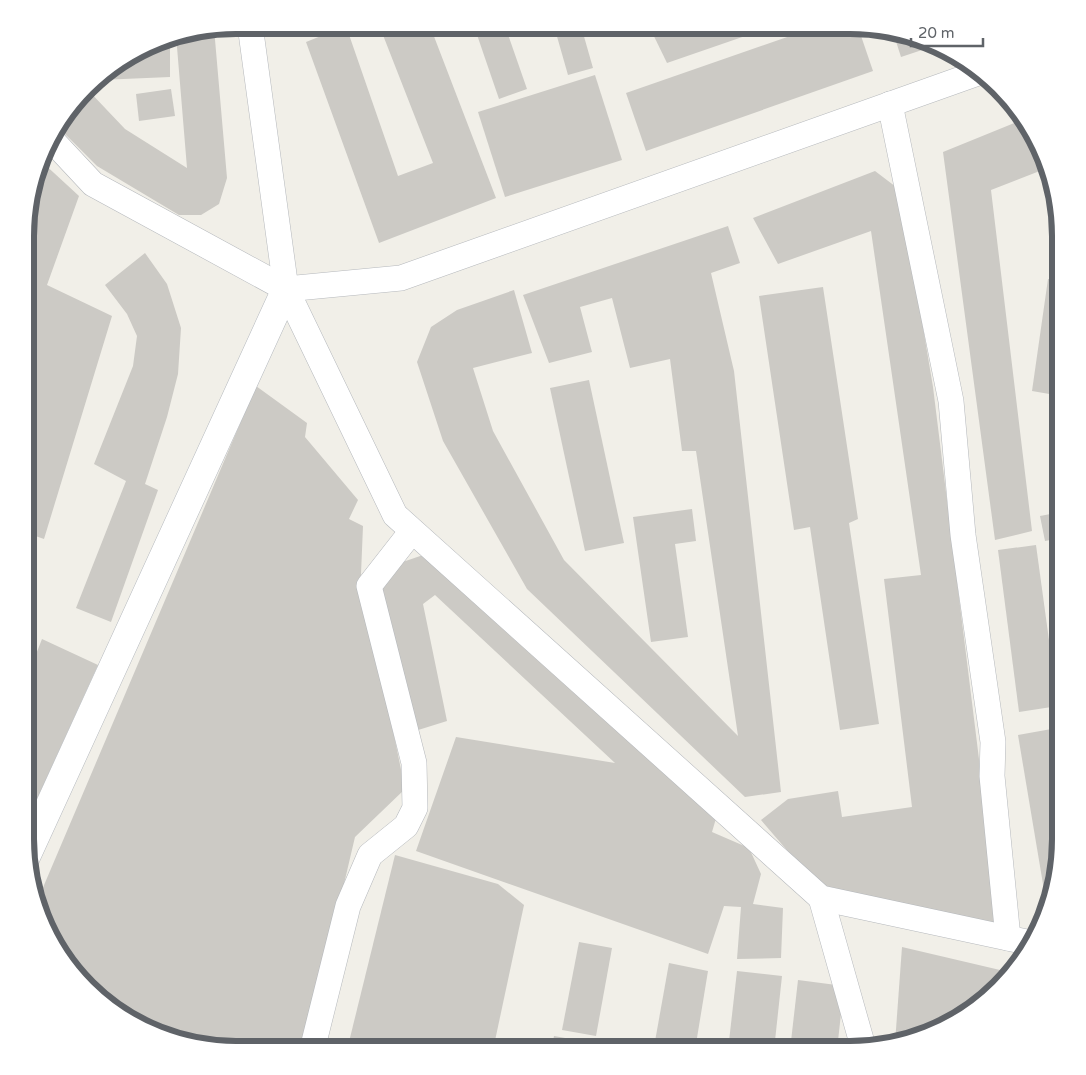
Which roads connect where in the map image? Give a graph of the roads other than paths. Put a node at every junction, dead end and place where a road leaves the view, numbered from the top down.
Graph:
1 (251, 34) edge
2 (973, 75) edge
3 (890, 104) junction
4 (56, 144) edge
5 (286, 289) junction
6 (412, 531) junction
7 (34, 840) edge
8 (821, 898) junction
9 (1020, 940) edge
10 (314, 1041) edge
11 (861, 1041) edge

1 - 5 street
2 - 3 street
3 - 5 street
3 - 9 street
4 - 5 street
5 - 6 street
5 - 7 street
6 - 8 street
6 - 10 street
8 - 9 street
8 - 11 street

